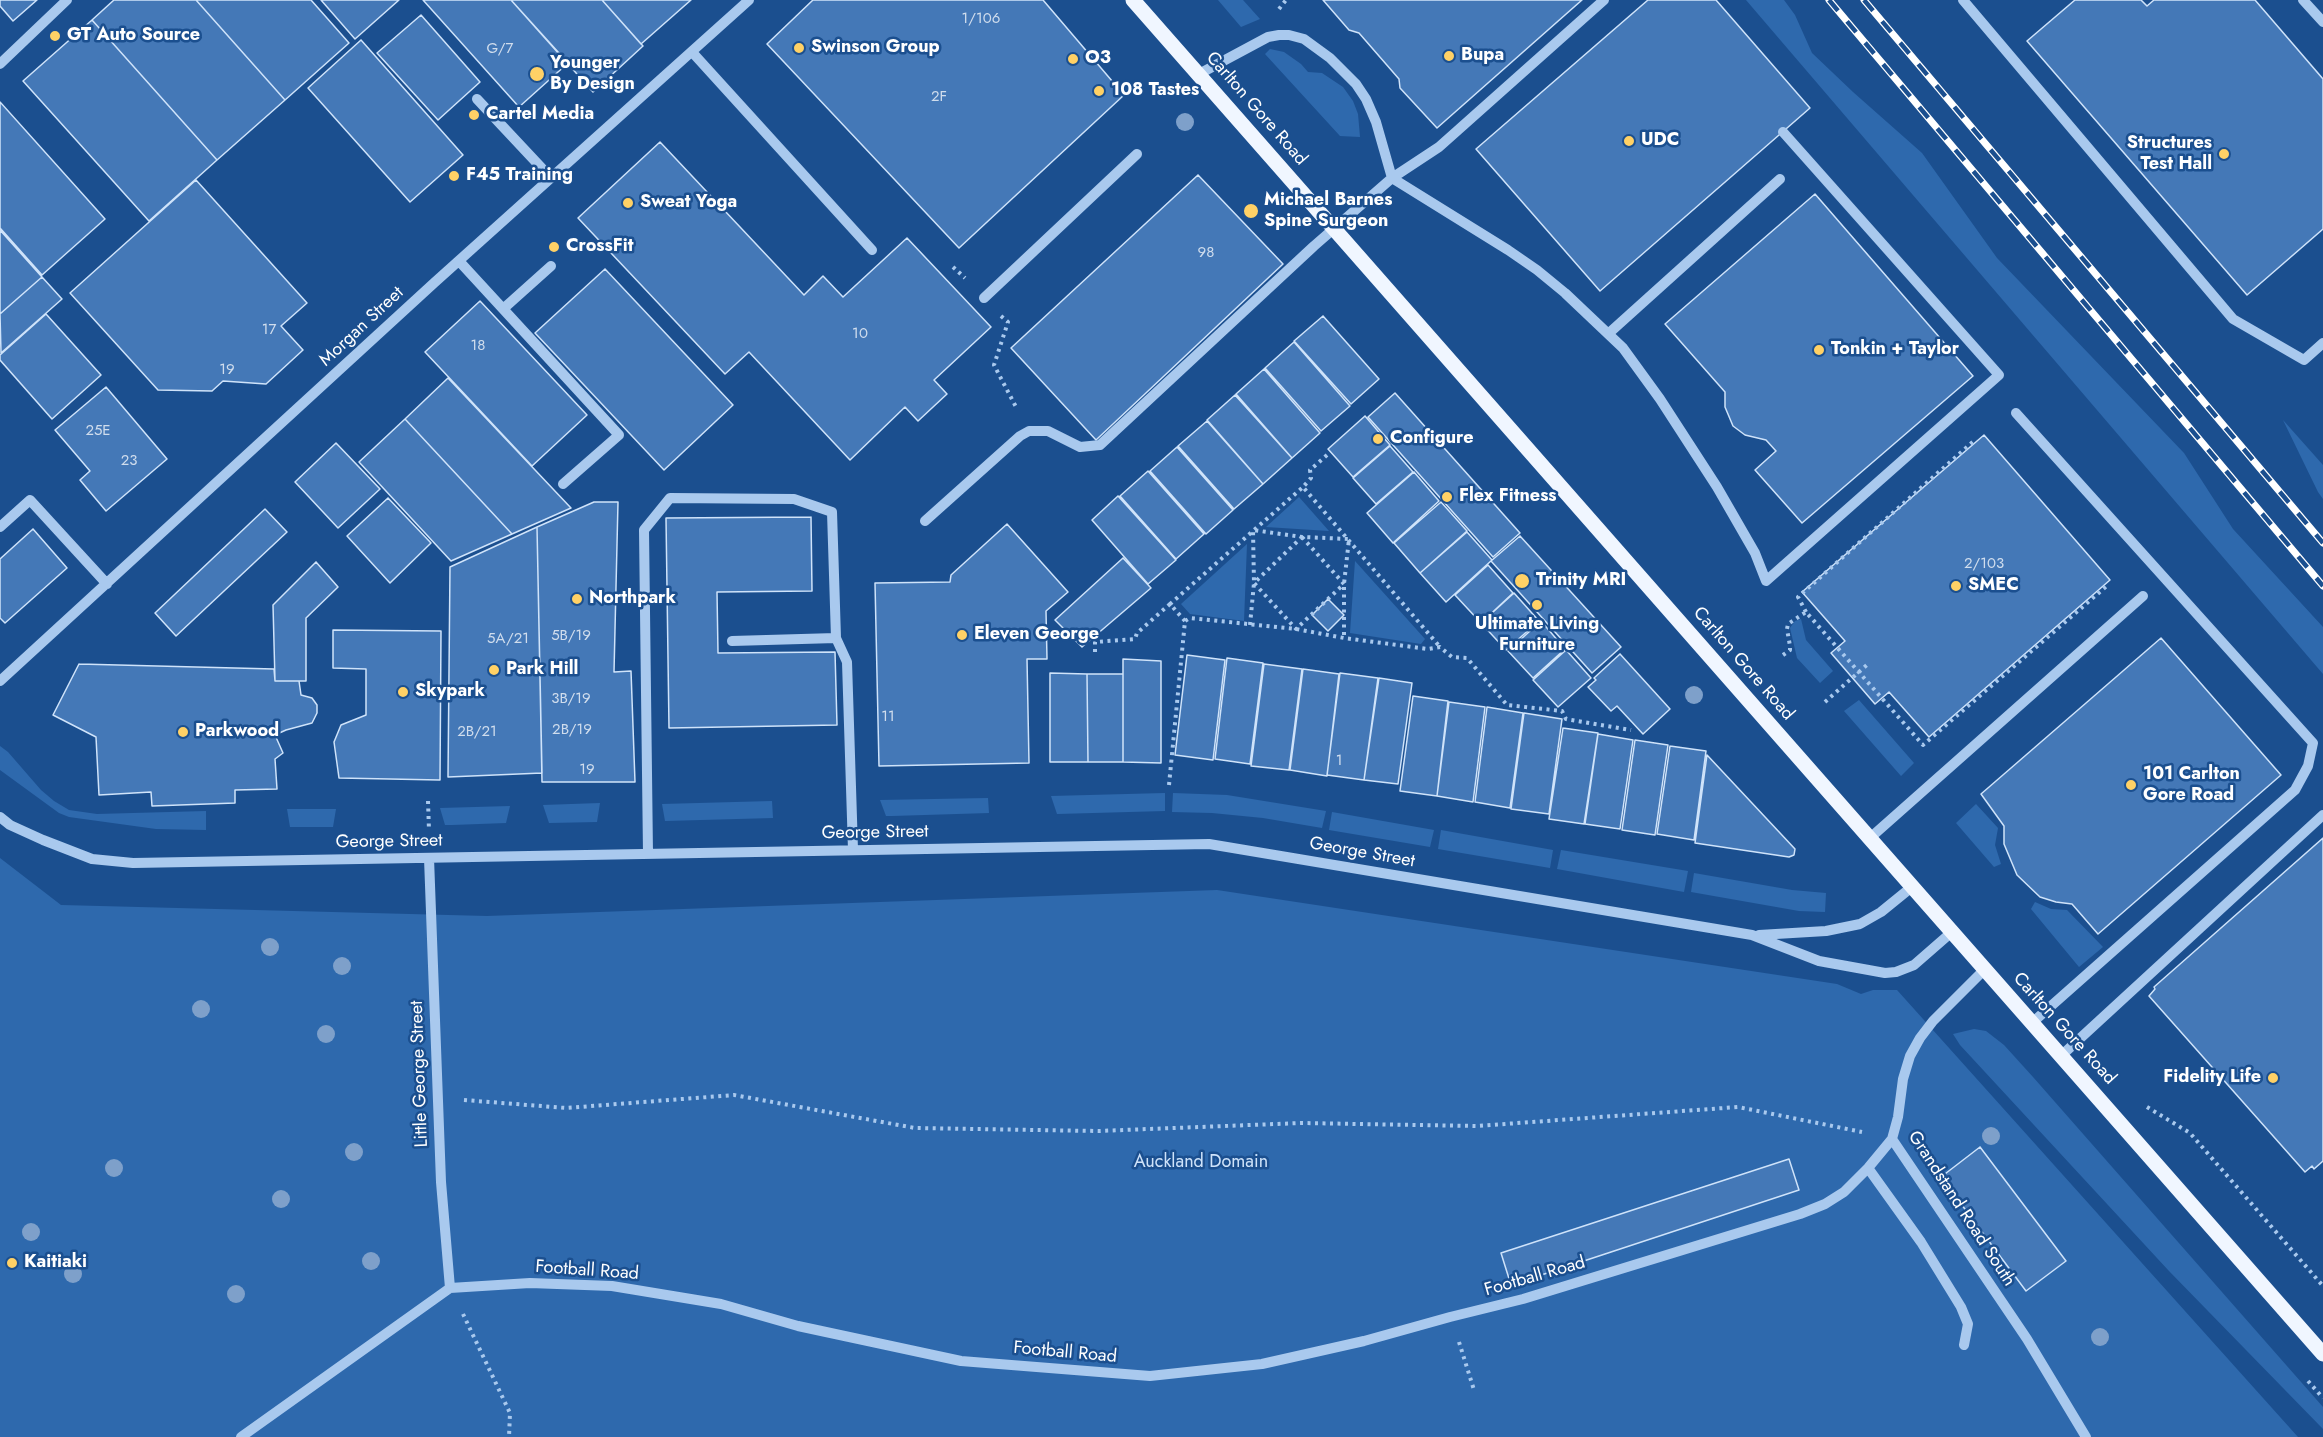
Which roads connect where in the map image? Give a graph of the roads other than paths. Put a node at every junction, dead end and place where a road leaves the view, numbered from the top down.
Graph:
1 (67, 0) edge
2 (749, 0) edge
3 (1133, 0) edge
4 (1604, 0) edge
5 (1963, 0) edge
6 (2303, 0) edge
7 (2323, 22) edge
8 (692, 52) junction
9 (0, 64) edge
10 (1199, 74) junction
11 (477, 99) dead end
12 (1783, 132) dead end
13 (1137, 154) dead end
14 (551, 178) junction
15 (1392, 178) junction
16 (1780, 179) dead end
17 (1335, 228) junction
18 (872, 250) dead end
19 (459, 261) junction
20 (551, 266) dead end
21 (984, 298) road end
22 (503, 309) junction
23 (1608, 334) junction
24 (2323, 343) edge
25 (2016, 413) dead end
26 (564, 484) dead end
27 (925, 521) dead end
28 (0, 526) edge
29 (107, 584) junction
30 (2143, 597) dead end
31 (836, 638) junction
32 (732, 641) dead end
33 (0, 681) edge
34 (2323, 815) edge
35 (0, 817) edge
36 (1870, 838) junction
37 (853, 850) junction
38 (648, 854) junction
39 (429, 858) junction
40 (1913, 886) junction
41 (1953, 931) junction
42 (1752, 935) junction
43 (1985, 969) junction
44 (2033, 1022) junction
45 (2062, 1055) junction
46 (1892, 1138) junction
47 (1868, 1168) junction
48 (450, 1288) junction
49 (1964, 1345) dead end
50 (2323, 1354) edge
51 (241, 1437) edge
52 (2086, 1437) edge

1 - 9 street
2 - 8 street, Morgan Street
3 - 10 main road, Carlton Gore Road
4 - 15 street
5 - 24 street
6 - 7 street
8 - 14 street, Morgan Street
8 - 18 street
10 - 15 street
10 - 17 main road, Carlton Gore Road
11 - 14 street
12 - 23 street
13 - 21 street
14 - 19 street, Morgan Street
15 - 17 street
15 - 23 street
16 - 23 street
17 - 27 street
17 - 36 main road, Carlton Gore Road
19 - 22 street
19 - 29 street, Morgan Street
20 - 22 street
22 - 26 street
25 - 44 street
28 - 29 street
29 - 33 street, Morgan Street
30 - 36 street
31 - 32 street
31 - 37 street
31 - 38 street
34 - 45 street
35 - 39 street, George Street
36 - 40 main road, Carlton Gore Road
37 - 38 street, George Street
37 - 42 street, George Street
38 - 39 street, George Street
39 - 48 street, Little George Street
40 - 41 main road, Carlton Gore Road
40 - 42 street, George Street
41 - 42 street, George Street
41 - 43 main road, Carlton Gore Road
43 - 44 main road, Carlton Gore Road
43 - 46 street, Grandstand Road South
44 - 45 main road, Carlton Gore Road
45 - 50 main road, Carlton Gore Road
46 - 47 street, Football Road
46 - 52 street, Grandstand Road South
47 - 48 street, Football Road
47 - 49 street
48 - 51 street

